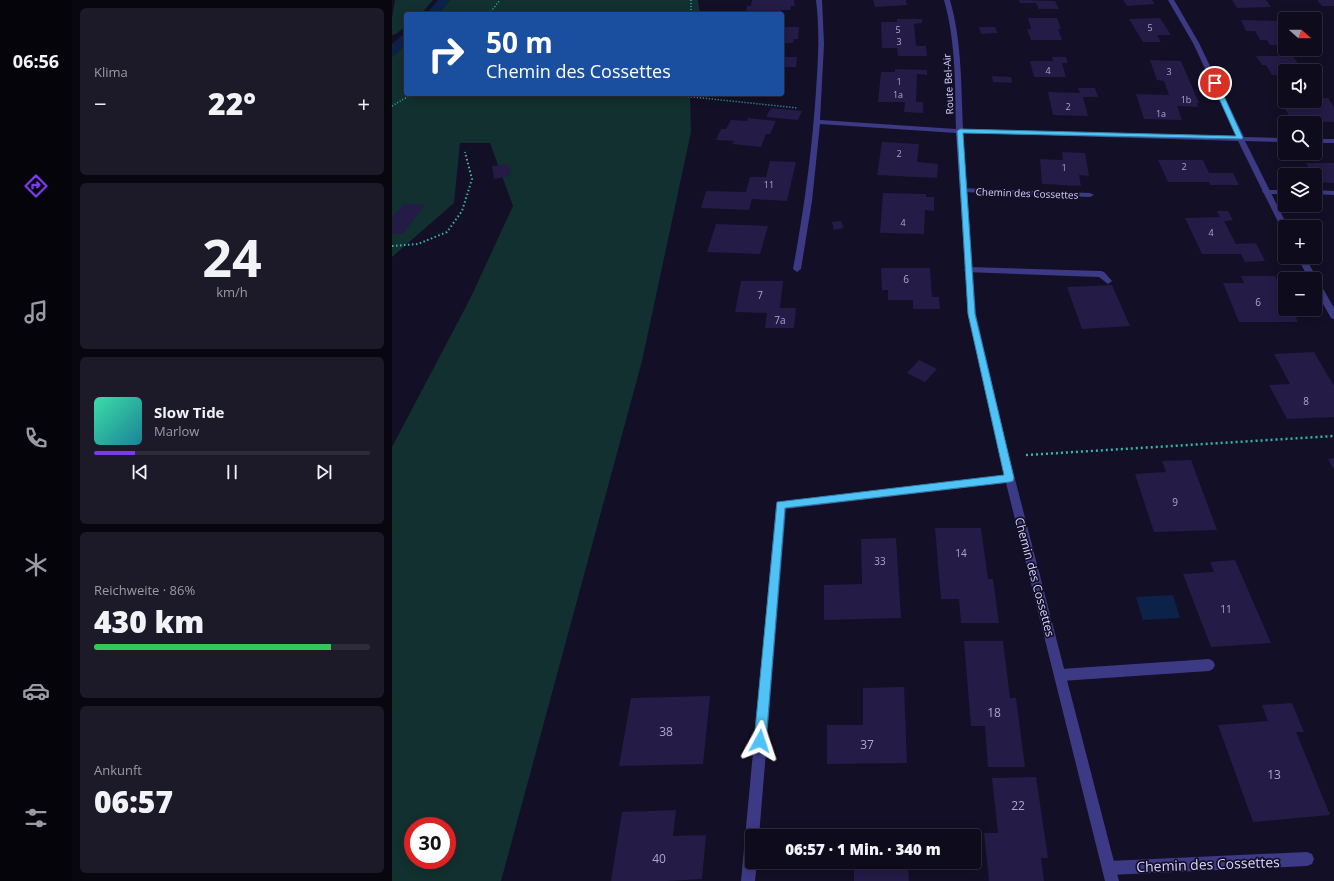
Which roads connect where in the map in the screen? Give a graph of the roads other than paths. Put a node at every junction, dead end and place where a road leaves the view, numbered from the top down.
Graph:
1 (819, 0) edge
2 (947, 0) edge
3 (1171, 0) edge
4 (817, 122) junction
5 (960, 131) junction
6 (1240, 138) junction
7 (1278, 140) edge
8 (1322, 141) edge
9 (1334, 141) edge
10 (963, 190) junction
11 (1266, 192) junction
12 (1278, 192) edge
13 (1322, 192) edge
14 (1334, 193) edge
15 (1090, 195) dead end
16 (1281, 220) edge
17 (797, 269) dead end
18 (968, 270) junction
19 (1108, 281) dead end
20 (1322, 295) edge
21 (1334, 316) edge
22 (1010, 478) junction
23 (1209, 665) dead end
24 (1061, 676) junction
25 (1307, 859) dead end
26 (1111, 874) edge
27 (748, 881) edge

1 - 4 street
2 - 5 street, Route Bel-Air
3 - 6 street
4 - 5 street
4 - 17 street
5 - 6 street, Route Bel-Air
5 - 10 street, Chemin des Cossettes
6 - 7 street, Route Bel-Air
6 - 11 street
8 - 9 street
10 - 15 street, Chemin des Cossettes
10 - 18 street, Chemin des Cossettes
11 - 12 street
11 - 16 street
13 - 14 street
18 - 19 street
18 - 22 street, Chemin des Cossettes
20 - 21 street
22 - 24 street, Chemin des Cossettes
22 - 27 street
23 - 24 street
24 - 26 street, Chemin des Cossettes
25 - 26 street, Chemin des Cossettes

